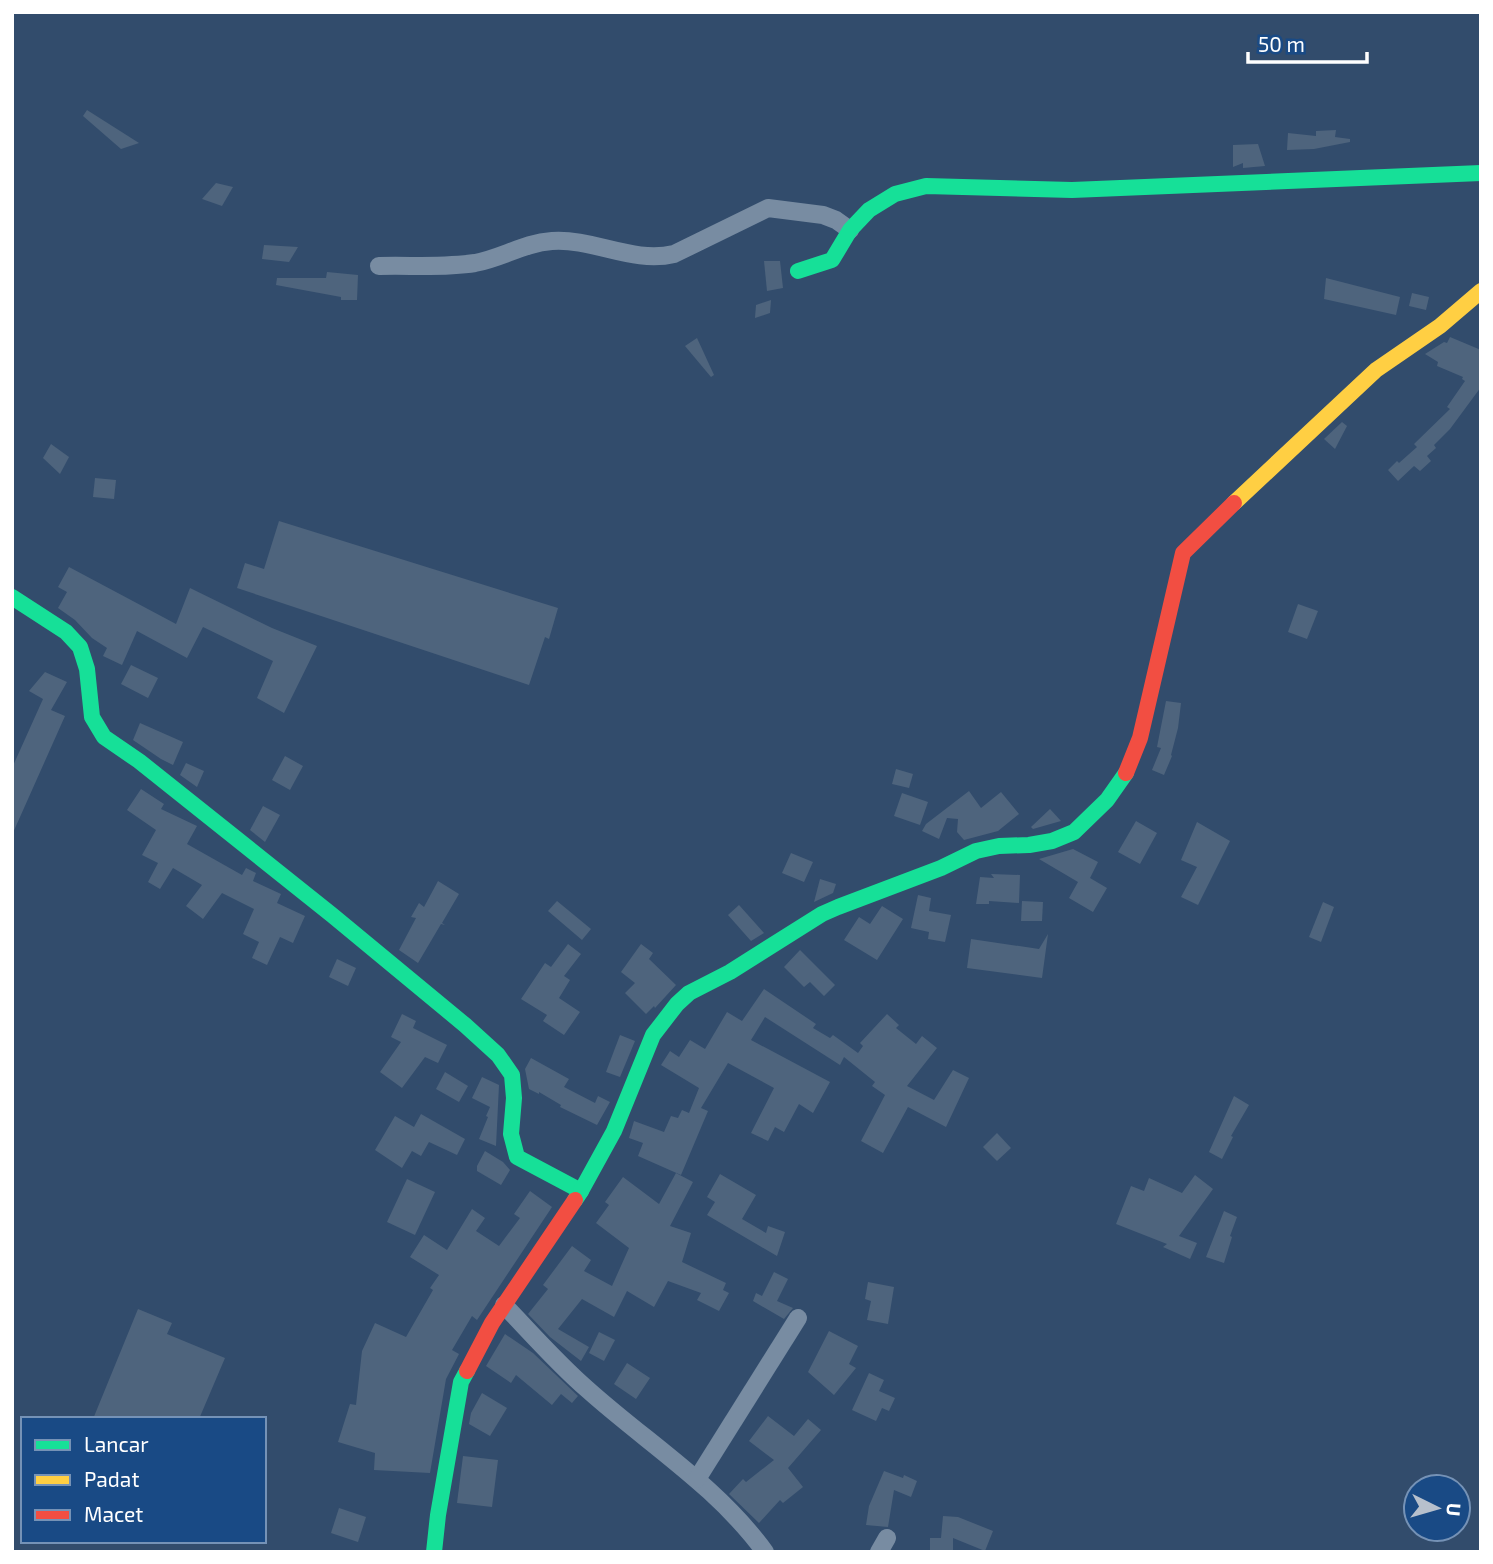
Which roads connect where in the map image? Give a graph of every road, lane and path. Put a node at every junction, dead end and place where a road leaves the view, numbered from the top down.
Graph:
1 (1481, 173) edge
2 (850, 230) junction
3 (379, 266) dead end
4 (798, 271) dead end
5 (1481, 291) edge
6 (12, 597) edge
7 (581, 1191) junction
8 (504, 1305) junction
9 (798, 1318) dead end
10 (697, 1479) junction
11 (434, 1552) edge
12 (765, 1552) edge

1 - 2 street
2 - 3 street
2 - 4 street
5 - 7 street
6 - 7 street
7 - 8 street
8 - 10 street
8 - 11 street
9 - 10 street
10 - 12 street

